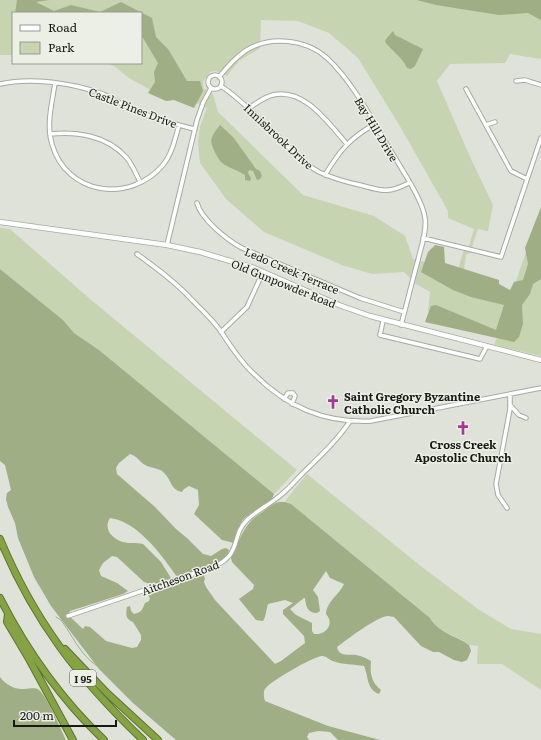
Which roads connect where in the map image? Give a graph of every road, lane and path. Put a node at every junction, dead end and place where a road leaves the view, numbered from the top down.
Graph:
1 (219, 76) junction
2 (516, 81) dead end
3 (55, 83) junction
4 (0, 84) edge
5 (541, 85) edge
6 (221, 86) junction
7 (211, 88) junction
8 (466, 89) dead end
9 (249, 108) junction
10 (495, 122) dead end
11 (375, 124) junction
12 (179, 125) junction
13 (486, 125) junction
14 (194, 129) junction
15 (50, 134) junction
16 (541, 138) edge
17 (347, 144) junction
18 (325, 175) junction
19 (527, 179) junction
20 (140, 182) junction
21 (409, 183) junction
22 (197, 203) dead end
23 (0, 222) edge
24 (423, 238) junction
25 (167, 245) junction
26 (137, 254) dead end
27 (263, 272) junction
28 (404, 312) junction
29 (383, 320) junction
30 (401, 325) junction
31 (221, 332) junction
32 (487, 346) junction
33 (541, 360) edge
34 (541, 388) edge
35 (510, 394) junction
36 (284, 399) junction
37 (292, 404) junction
38 (510, 405) junction
39 (526, 418) dead end
40 (350, 421) junction
41 (508, 508) dead end
42 (0, 538) edge
43 (0, 598) edge
44 (33, 606) junction
45 (8, 613) junction
46 (68, 616) dead end
47 (72, 740) edge
48 (104, 740) edge
49 (143, 740) edge
50 (158, 740) edge

1 - 6 street
1 - 7 street
1 - 11 street, Bay Hill Drive
2 - 5 street
3 - 4 street, Castle Pines Drive
3 - 12 street, Castle Pines Drive
3 - 15 street
6 - 7 street
6 - 9 street, Innisbrook Drive
7 - 14 street
8 - 13 street
9 - 17 street
9 - 18 street, Innisbrook Drive
10 - 13 street
11 - 17 street
11 - 21 street, Bay Hill Drive
12 - 14 street, Castle Pines Drive
12 - 20 street
13 - 19 street
14 - 25 street
15 - 20 street
15 - 20 street
16 - 19 street
17 - 18 street
18 - 21 street, Innisbrook Drive
19 - 24 street
21 - 24 street, Bay Hill Drive
22 - 28 street, Ledo Creek Terrace
23 - 25 main road, Old Gunpowder Road
24 - 28 street, Bay Hill Drive
25 - 27 main road, Old Gunpowder Road
26 - 31 street
27 - 29 main road, Old Gunpowder Road
27 - 31 street
28 - 30 street, Bay Hill Drive
29 - 30 main road, Old Gunpowder Road
29 - 32 street
30 - 32 main road, Old Gunpowder Road
31 - 36 street
32 - 33 main road, Old Gunpowder Road
34 - 35 street
35 - 38 street
35 - 40 street
36 - 37 street
36 - 37 street
37 - 40 street
38 - 39 street
38 - 41 street
40 - 46 street, Aitcheson Road
42 - 44 highway, I 95
43 - 45 highway, I 95
44 - 49 highway, I 95
44 - 50 highway
45 - 47 highway
45 - 48 highway, I 95

